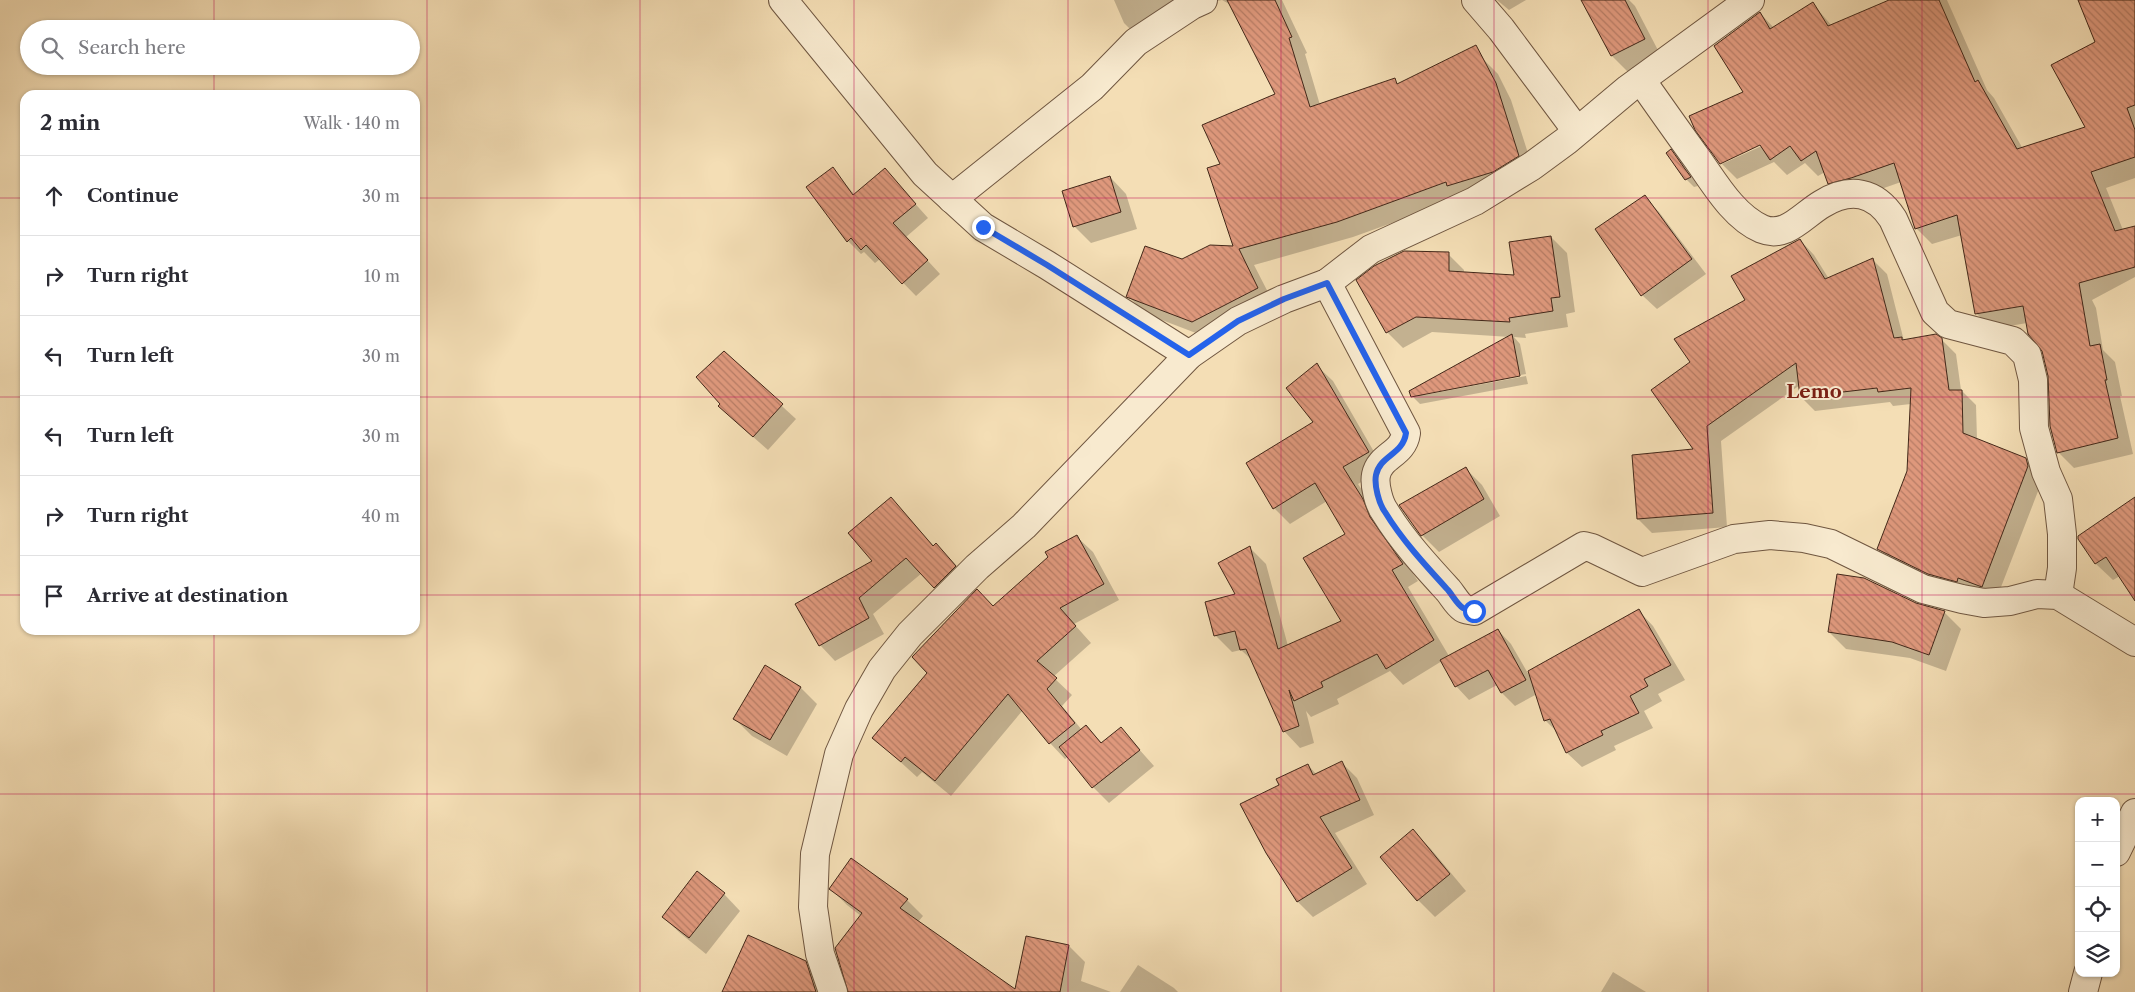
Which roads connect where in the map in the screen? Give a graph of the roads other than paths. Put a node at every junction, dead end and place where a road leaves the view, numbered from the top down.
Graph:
1 (783, 0) edge
2 (1203, 0) edge
3 (1476, 0) edge
4 (1750, 0) edge
5 (1641, 80) junction
6 (1577, 132) junction
7 (952, 199) junction
8 (1327, 283) junction
9 (1189, 355) junction
10 (2058, 595) junction
11 (2135, 642) edge
12 (2135, 813) edge
13 (2120, 844) edge
14 (2087, 977) edge
15 (833, 992) edge
16 (2083, 992) edge

1 - 7 street
2 - 7 street
3 - 6 street
4 - 5 street
5 - 6 street
5 - 10 street
6 - 8 street
7 - 9 street
8 - 9 street
8 - 10 street
9 - 15 street
10 - 11 street
12 - 13 street
14 - 16 street

